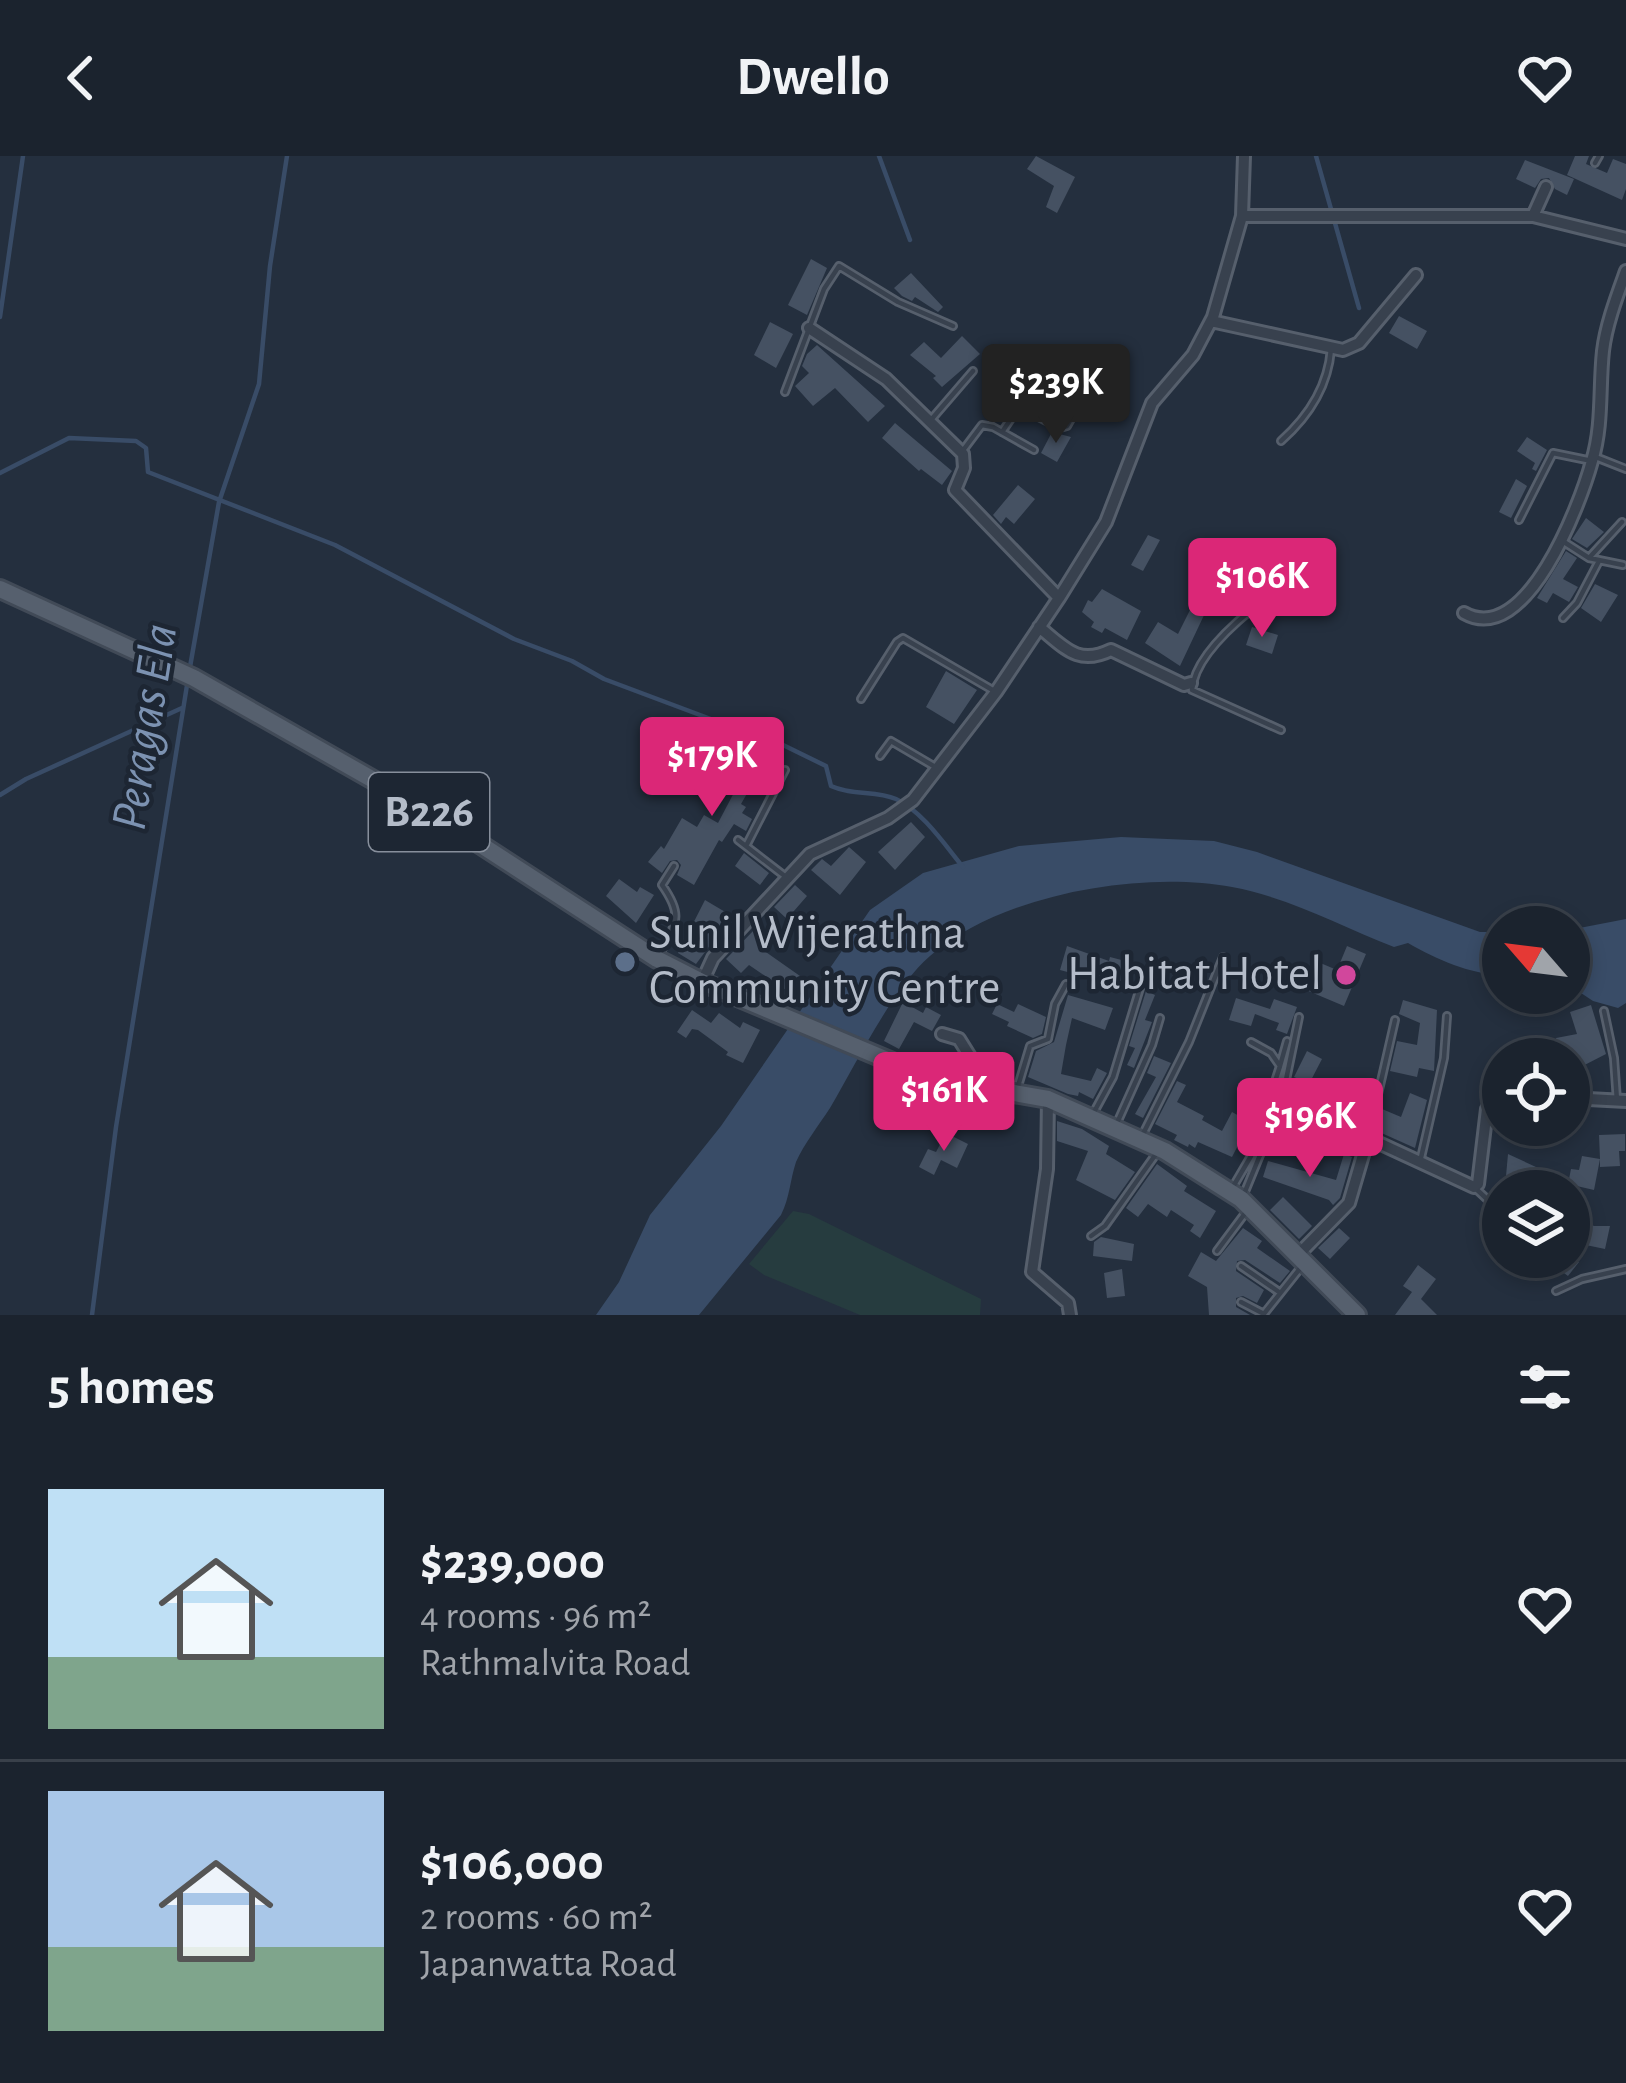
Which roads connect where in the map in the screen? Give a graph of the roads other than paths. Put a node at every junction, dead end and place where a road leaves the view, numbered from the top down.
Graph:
1 (1244, 156) edge
2 (1546, 187) dead end
3 (1533, 215) junction
4 (1243, 216) junction
5 (1626, 239) edge
6 (1626, 272) edge
7 (1416, 274) dead end
8 (1211, 321) junction
9 (953, 326) dead end
10 (809, 328) junction
11 (1331, 349) junction
12 (973, 371) dead end
13 (785, 392) dead end
14 (1075, 412) dead end
15 (930, 422) junction
16 (1002, 432) junction
17 (1281, 441) dead end
18 (1034, 450) dead end
19 (962, 453) junction
20 (1593, 458) junction
21 (1626, 469) edge
22 (1519, 520) dead end
23 (1622, 521) dead end
24 (1559, 539) junction
25 (1589, 558) junction
26 (1599, 561) junction
27 (1623, 565) dead end
28 (0, 589) edge
29 (1059, 598) junction
30 (1251, 610) dead end
31 (1464, 613) dead end
32 (1563, 618) dead end
33 (1039, 627) junction
34 (1191, 683) junction
35 (996, 692) junction
36 (861, 699) dead end
37 (1281, 730) dead end
38 (880, 756) dead end
39 (937, 768) junction
40 (785, 770) dead end
41 (738, 840) dead end
42 (746, 846) junction
43 (674, 866) dead end
44 (786, 877) junction
45 (1223, 957) dead end
46 (658, 959) junction
47 (702, 982) junction
48 (1066, 985) dead end
49 (1140, 988) dead end
50 (1604, 1011) dead end
51 (1448, 1016) dead end
52 (1299, 1017) dead end
53 (1160, 1018) dead end
54 (1395, 1020) dead end
55 (942, 1034) dead end
56 (1287, 1041) dead end
57 (1251, 1042) dead end
58 (1280, 1066) junction
59 (989, 1087) junction
60 (1017, 1091) junction
61 (1048, 1099) junction
62 (1590, 1099) edge
63 (1622, 1101) edge
64 (1091, 1117) junction
65 (1115, 1128) junction
66 (1368, 1138) junction
67 (1141, 1139) junction
68 (1482, 1146) edge
69 (1160, 1149) junction
70 (1420, 1162) junction
71 (1474, 1187) junction
72 (1482, 1194) edge
73 (1240, 1199) junction
74 (1091, 1236) dead end
75 (1217, 1251) dead end
76 (1302, 1258) junction
77 (1241, 1266) dead end
78 (1626, 1269) edge
79 (1556, 1291) dead end
80 (1279, 1292) junction
81 (1240, 1302) dead end
82 (1264, 1314) edge
83 (1070, 1315) edge
84 (1357, 1315) edge

1 - 4 street
2 - 3 street
3 - 4 street
3 - 5 street
4 - 8 street
6 - 20 street
7 - 11 street
8 - 11 street
8 - 29 street
9 - 10 lane
10 - 13 lane
10 - 15 street
11 - 17 lane
12 - 15 lane
14 - 16 lane
15 - 19 street
16 - 18 lane
16 - 19 lane
19 - 29 street
20 - 21 lane
20 - 22 lane
20 - 24 street
23 - 25 lane
24 - 25 lane
24 - 31 street
25 - 26 lane
26 - 27 lane
26 - 32 lane
28 - 46 main road, B226
29 - 33 street
30 - 34 lane
33 - 34 street
33 - 35 street
34 - 37 lane
35 - 36 lane
35 - 39 street
38 - 39 lane
39 - 44 street
40 - 42 lane
41 - 42 lane
42 - 44 lane
43 - 46 lane
44 - 47 street
45 - 67 lane
46 - 47 main road, B226
47 - 59 main road, B226
48 - 60 lane
49 - 64 lane
50 - 63 lane
51 - 70 lane
52 - 73 lane
53 - 65 lane
54 - 66 lane
55 - 59 street
56 - 58 lane
57 - 58 lane
58 - 73 lane
59 - 60 main road, B226
60 - 61 main road, B226
61 - 64 main road, B226
61 - 83 street
62 - 63 street
64 - 65 main road, B226
65 - 67 main road, B226
66 - 70 street
66 - 76 street
67 - 69 main road, B226
68 - 71 street
69 - 73 main road, B226
69 - 74 lane
70 - 71 street
71 - 72 lane
73 - 75 lane
73 - 76 main road, B226
76 - 80 lane
76 - 84 main road, B226
77 - 80 lane
78 - 79 lane
80 - 82 lane
81 - 82 lane

